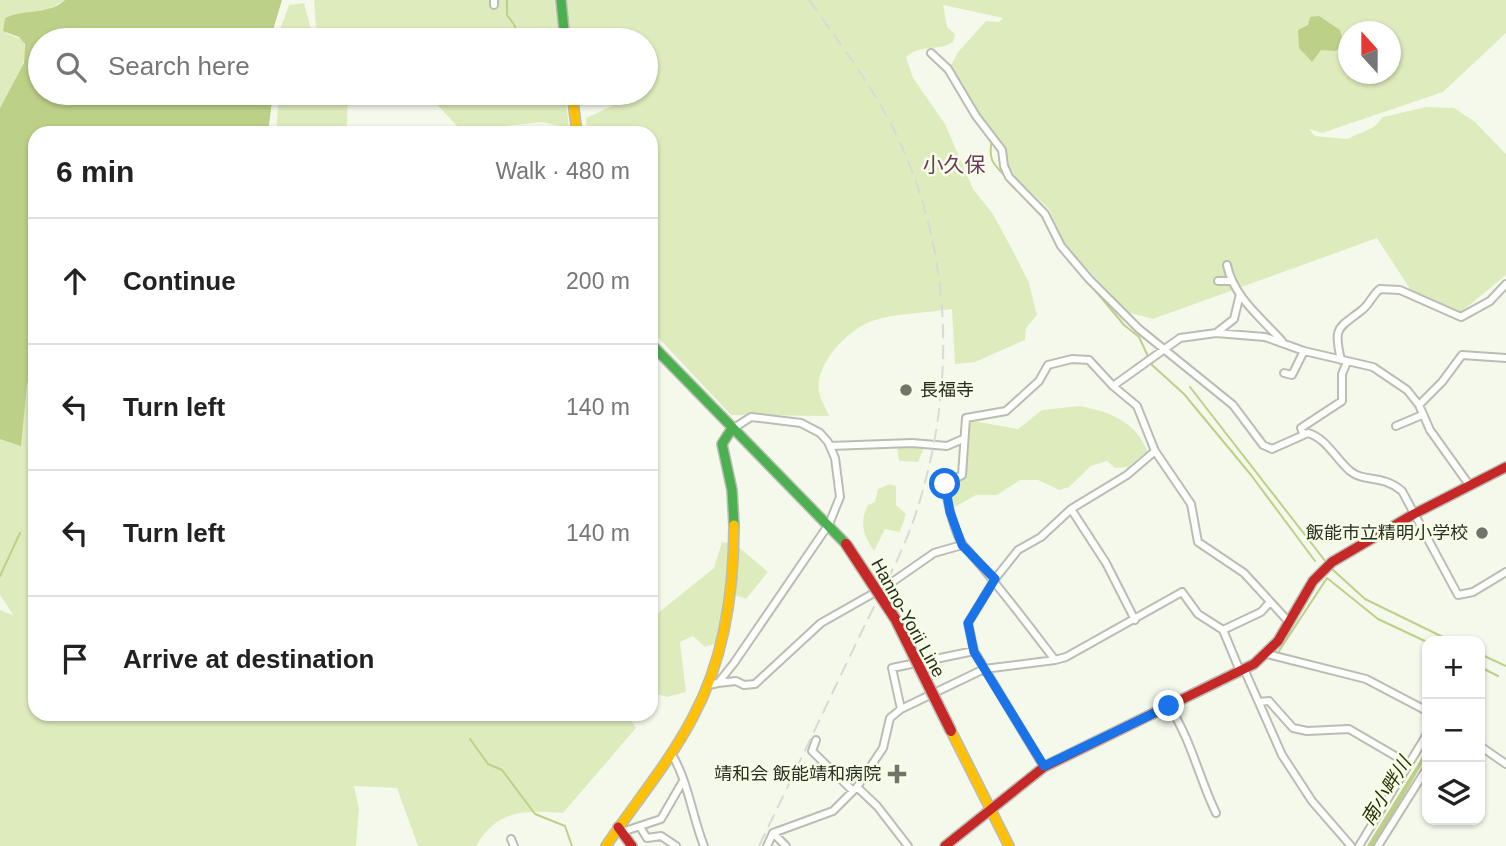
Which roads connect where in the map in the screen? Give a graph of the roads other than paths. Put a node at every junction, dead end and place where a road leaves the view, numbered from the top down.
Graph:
1 (561, 0) edge
2 (564, 28) edge
3 (931, 53) dead end
4 (574, 105) edge
5 (576, 126) edge
6 (1227, 265) dead end
7 (1219, 281) dead end
8 (1230, 281) junction
9 (1506, 284) edge
10 (1240, 294) junction
11 (1216, 334) junction
12 (1285, 343) junction
13 (1163, 350) junction
14 (658, 351) edge
15 (1304, 351) junction
16 (1506, 358) edge
17 (1344, 361) junction
18 (1284, 373) dead end
19 (1113, 386) junction
20 (1419, 405) junction
21 (1422, 415) junction
22 (1396, 426) dead end
23 (732, 430) junction
24 (1303, 433) junction
25 (962, 439) junction
26 (830, 446) junction
27 (1155, 450) junction
28 (1506, 467) edge
29 (1471, 486) junction
30 (1072, 509) junction
31 (1414, 514) junction
32 (829, 524) junction
33 (962, 545) junction
34 (1506, 572) edge
35 (995, 579) junction
36 (1270, 602) junction
37 (1135, 620) junction
38 (1289, 622) junction
39 (1223, 630) junction
40 (974, 652) junction
41 (1267, 654) junction
42 (1055, 660) junction
43 (984, 669) junction
44 (1242, 670) junction
45 (714, 684) junction
46 (1259, 702) junction
47 (1169, 706) junction
48 (1422, 708) edge
49 (901, 709) junction
50 (816, 740) dead end
51 (1422, 742) edge
52 (1485, 749) edge
53 (671, 752) junction
54 (1409, 764) junction
55 (1506, 764) edge
56 (1044, 766) junction
57 (1422, 776) edge
58 (684, 780) junction
59 (854, 788) junction
60 (990, 809) junction
61 (1216, 813) dead end
62 (640, 827) junction
63 (620, 830) junction
64 (774, 833) junction
65 (606, 846) edge
66 (632, 846) edge
67 (676, 846) edge
68 (704, 846) edge
69 (767, 846) edge
70 (786, 846) edge
71 (908, 846) edge
72 (945, 846) edge
73 (1009, 846) edge
74 (1351, 846) edge
75 (1359, 846) edge
76 (1378, 846) edge

1 - 2 street
3 - 13 street
4 - 5 street
6 - 8 street
7 - 8 street
8 - 10 street
9 - 17 street
10 - 11 street
10 - 12 street
11 - 12 street
11 - 13 street
12 - 15 street
13 - 19 street
13 - 24 street
14 - 23 street, Hanno-Yorii Line
15 - 17 street
15 - 18 street
16 - 20 street
17 - 20 street
17 - 24 street
19 - 25 street
19 - 27 street
20 - 21 street
21 - 22 street
21 - 29 street
23 - 26 street
23 - 32 street, Hanno-Yorii Line
23 - 45 street
24 - 31 street
25 - 26 street
25 - 33 street
26 - 32 street
27 - 30 street
27 - 36 street
28 - 29 street
29 - 31 street
30 - 35 street
30 - 37 street
31 - 34 street
31 - 38 street
32 - 45 street
32 - 60 street, Hanno-Yorii Line, bridge
33 - 35 street
33 - 45 street
35 - 40 street
35 - 42 street
36 - 38 street
36 - 39 street
37 - 39 street
37 - 42 street
38 - 41 street
39 - 44 street
40 - 43 street
40 - 49 street
41 - 44 street
41 - 48 street
42 - 43 street
43 - 49 street
43 - 56 street
44 - 46 street
44 - 47 street
45 - 53 street
46 - 54 street
46 - 74 street
47 - 56 street
47 - 61 street
49 - 59 street
50 - 59 street
51 - 54 street
52 - 55 street
53 - 58 street
53 - 63 street
54 - 75 street
56 - 60 street
57 - 76 street
58 - 62 street
58 - 68 street
59 - 64 street
59 - 71 street
60 - 72 street
60 - 73 street, Hanno-Yorii Line
62 - 63 street
62 - 67 street
63 - 65 street
63 - 66 street
64 - 69 street
64 - 70 street

